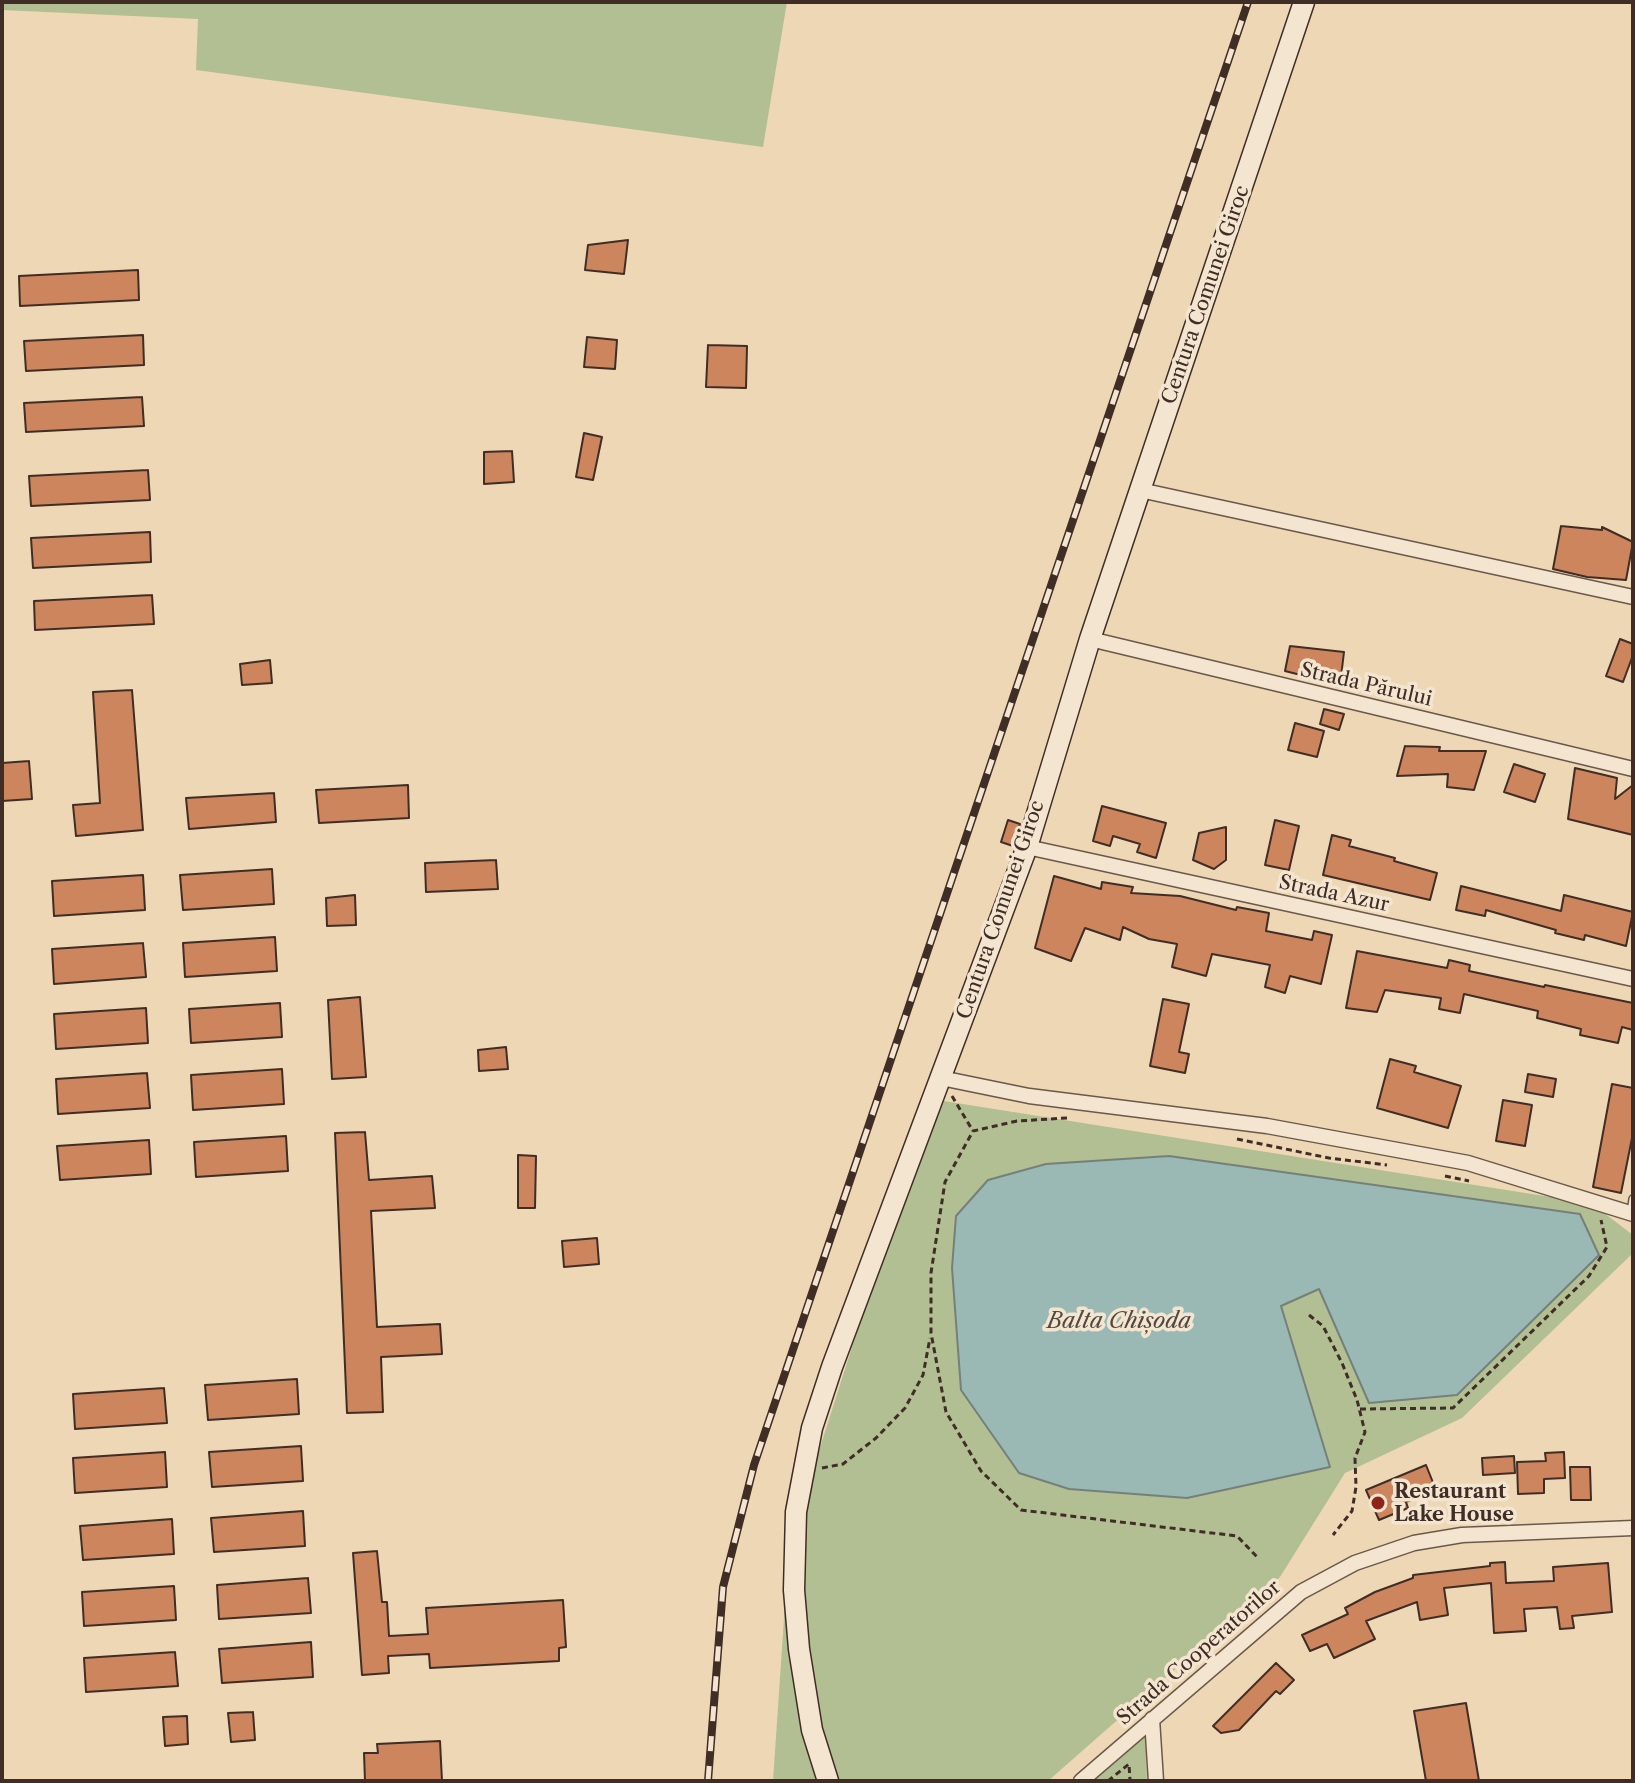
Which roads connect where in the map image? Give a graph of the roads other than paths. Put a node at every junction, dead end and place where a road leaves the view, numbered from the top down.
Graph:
1 (1304, 2) edge
2 (1140, 490) junction
3 (1633, 597) edge
4 (1090, 639) junction
5 (1633, 769) edge
6 (1027, 847) junction
7 (1633, 979) edge
8 (941, 1078) junction
9 (1632, 1209) edge
10 (1633, 1528) edge
11 (1152, 1719) junction
12 (828, 1781) edge
13 (1081, 1781) edge
14 (1156, 1781) edge

1 - 2 main road, Centura Comunei Giroc
2 - 3 street
2 - 4 main road, Centura Comunei Giroc
4 - 5 street, Strada Părului
4 - 6 main road, Centura Comunei Giroc
6 - 7 street, Strada Azur
6 - 8 main road, Centura Comunei Giroc
8 - 9 street
8 - 12 main road, Centura Comunei Giroc
10 - 11 street, Strada Cooperatorilor
11 - 13 street, Strada Cooperatorilor
11 - 14 street

